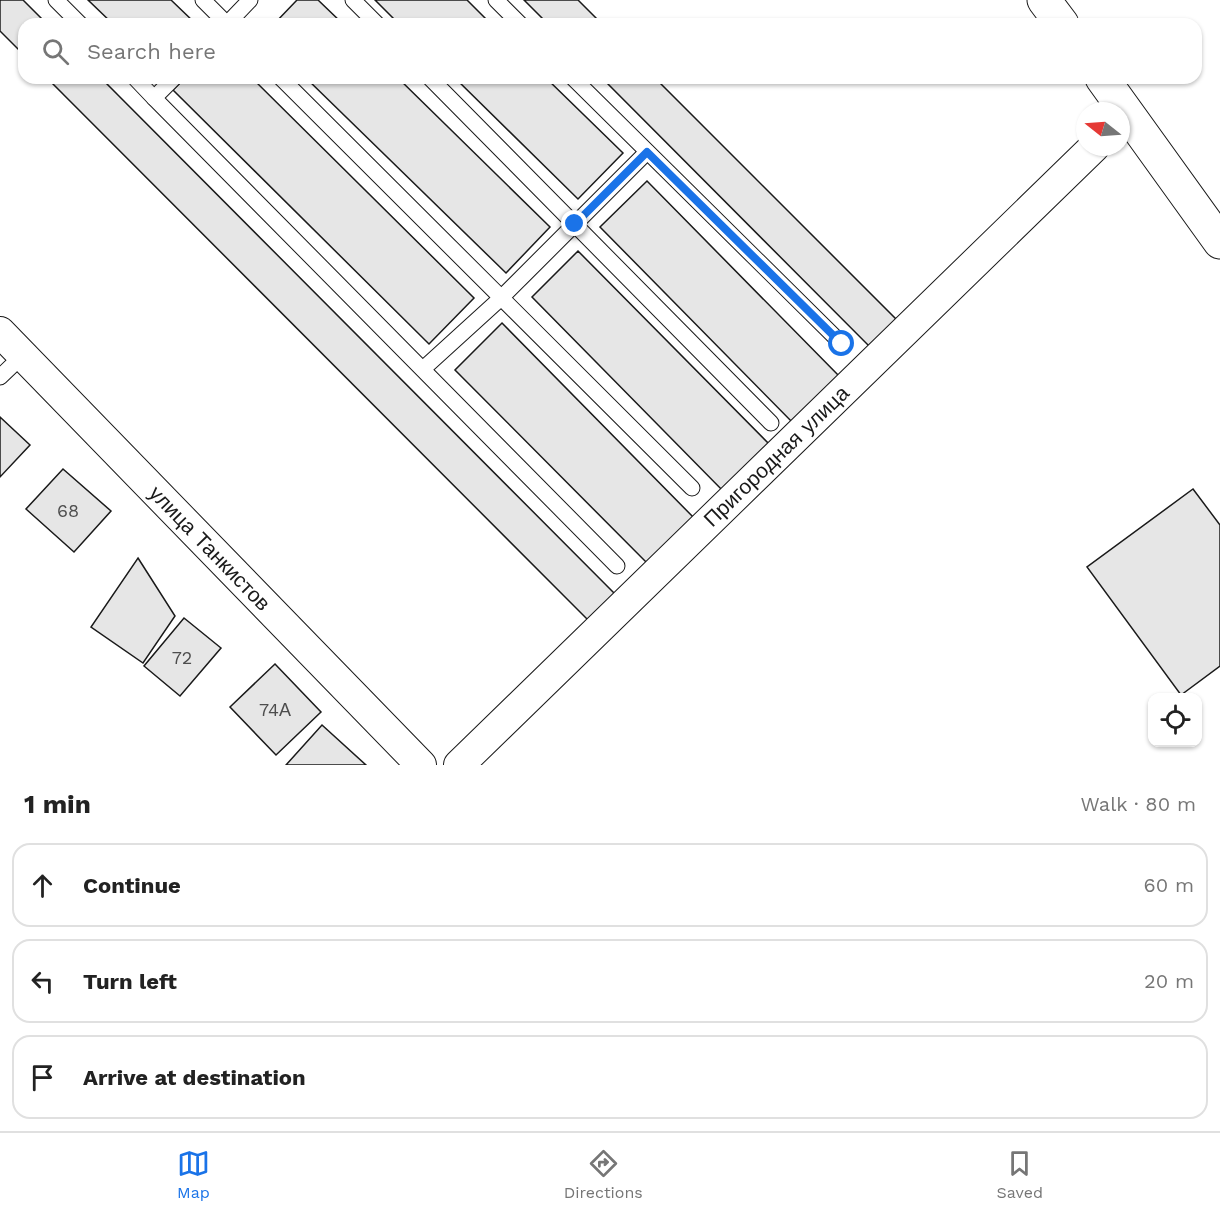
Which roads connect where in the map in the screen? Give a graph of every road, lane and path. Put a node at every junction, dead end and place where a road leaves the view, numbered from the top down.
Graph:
1 (56, 0) edge
2 (203, 0) edge
3 (250, 0) edge
4 (353, 0) edge
5 (496, 0) edge
6 (1044, 0) edge
7 (74, 18) edge
8 (221, 18) edge
9 (233, 18) edge
10 (371, 18) edge
11 (514, 18) edge
12 (1058, 18) edge
13 (141, 84) edge
14 (168, 84) edge
15 (287, 84) edge
16 (436, 84) edge
17 (579, 84) edge
18 (1105, 84) edge
19 (154, 98) junction
20 (1116, 102) edge
21 (1130, 125) edge
22 (647, 152) junction
23 (1085, 156) edge
24 (575, 224) junction
25 (1220, 242) edge
26 (501, 298) junction
27 (0, 332) edge
28 (842, 344) dead end
29 (23, 355) junction
30 (423, 369) junction
31 (0, 377) edge
32 (771, 423) dead end
33 (692, 488) dead end
34 (616, 566) dead end
35 (421, 765) edge
36 (459, 765) edge

1 - 7 lane
2 - 8 lane
3 - 9 lane
4 - 10 lane
5 - 11 lane
6 - 12 main road
13 - 19 lane
14 - 19 lane
15 - 26 lane
16 - 24 lane
17 - 22 lane
18 - 20 main road
19 - 30 lane
21 - 25 main road
22 - 24 lane
22 - 28 lane
23 - 36 street, Пригородная улица
24 - 26 lane
24 - 32 lane
26 - 30 lane
26 - 33 lane
27 - 29 street, улица Танкистов
29 - 31 lane
29 - 35 street, улица Танкистов
30 - 34 lane

